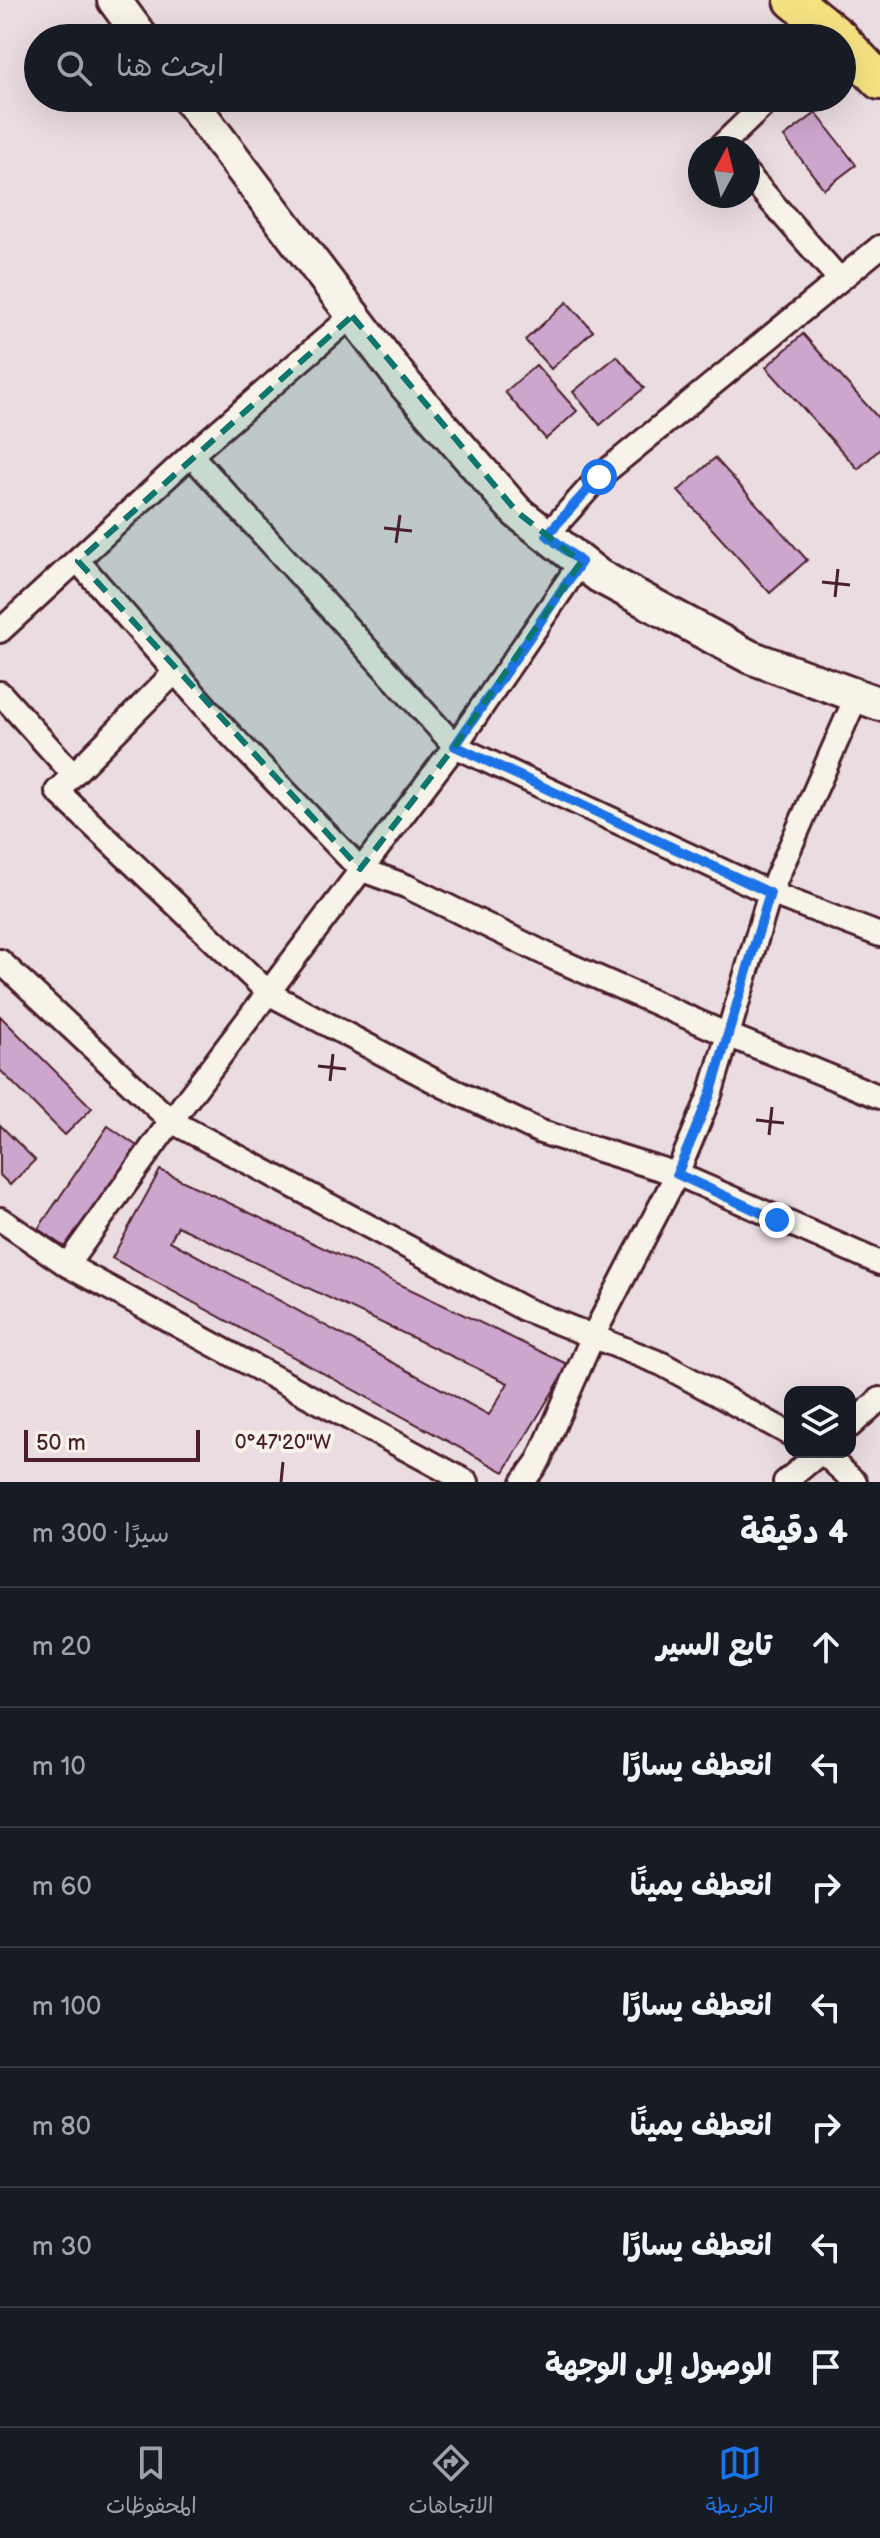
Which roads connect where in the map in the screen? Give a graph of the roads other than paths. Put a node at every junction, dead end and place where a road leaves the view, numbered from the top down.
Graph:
1 (114, 0) edge
2 (793, 0) edge
3 (132, 24) edge
4 (821, 24) edge
5 (856, 56) edge
6 (880, 81) edge
7 (199, 112) edge
8 (756, 112) edge
9 (731, 136) edge
10 (760, 189) edge
11 (880, 247) edge
12 (840, 280) junction
13 (352, 316) junction
14 (191, 455) junction
15 (547, 535) junction
16 (78, 561) junction
17 (581, 562) junction
18 (0, 631) edge
19 (175, 672) junction
20 (0, 693) edge
21 (868, 699) edge
22 (455, 746) junction
23 (73, 774) junction
24 (360, 869) junction
25 (770, 893) junction
26 (880, 935) edge
27 (0, 961) edge
28 (270, 994) junction
29 (728, 1035) junction
30 (880, 1097) edge
31 (171, 1121) junction
32 (677, 1174) junction
33 (0, 1219) edge
34 (880, 1263) edge
35 (67, 1265) junction
36 (593, 1336) junction
37 (880, 1399) edge
38 (856, 1421) edge
39 (784, 1431) edge
40 (815, 1458) edge
41 (829, 1458) edge
42 (467, 1482) edge
43 (523, 1482) edge
44 (785, 1482) edge
45 (855, 1482) edge

1 - 3 main road
2 - 4 main road
5 - 6 main road
7 - 13 main road
8 - 9 street
10 - 12 street
11 - 12 street
12 - 15 street
13 - 14 street
13 - 15 main road
14 - 16 street
14 - 22 street
15 - 17 main road
16 - 18 street
16 - 19 street
17 - 21 main road
17 - 22 street
19 - 23 street
19 - 24 street
20 - 23 street
21 - 25 street
22 - 24 street
22 - 25 street
23 - 28 street
24 - 28 street
24 - 29 street
25 - 26 street
25 - 29 street
27 - 31 street
28 - 31 street
28 - 32 street
29 - 30 street
29 - 32 street
31 - 35 street
31 - 36 street
32 - 34 street
32 - 36 street
33 - 35 street
35 - 42 street
36 - 39 street
36 - 43 street
37 - 38 street
40 - 44 street
41 - 45 street

